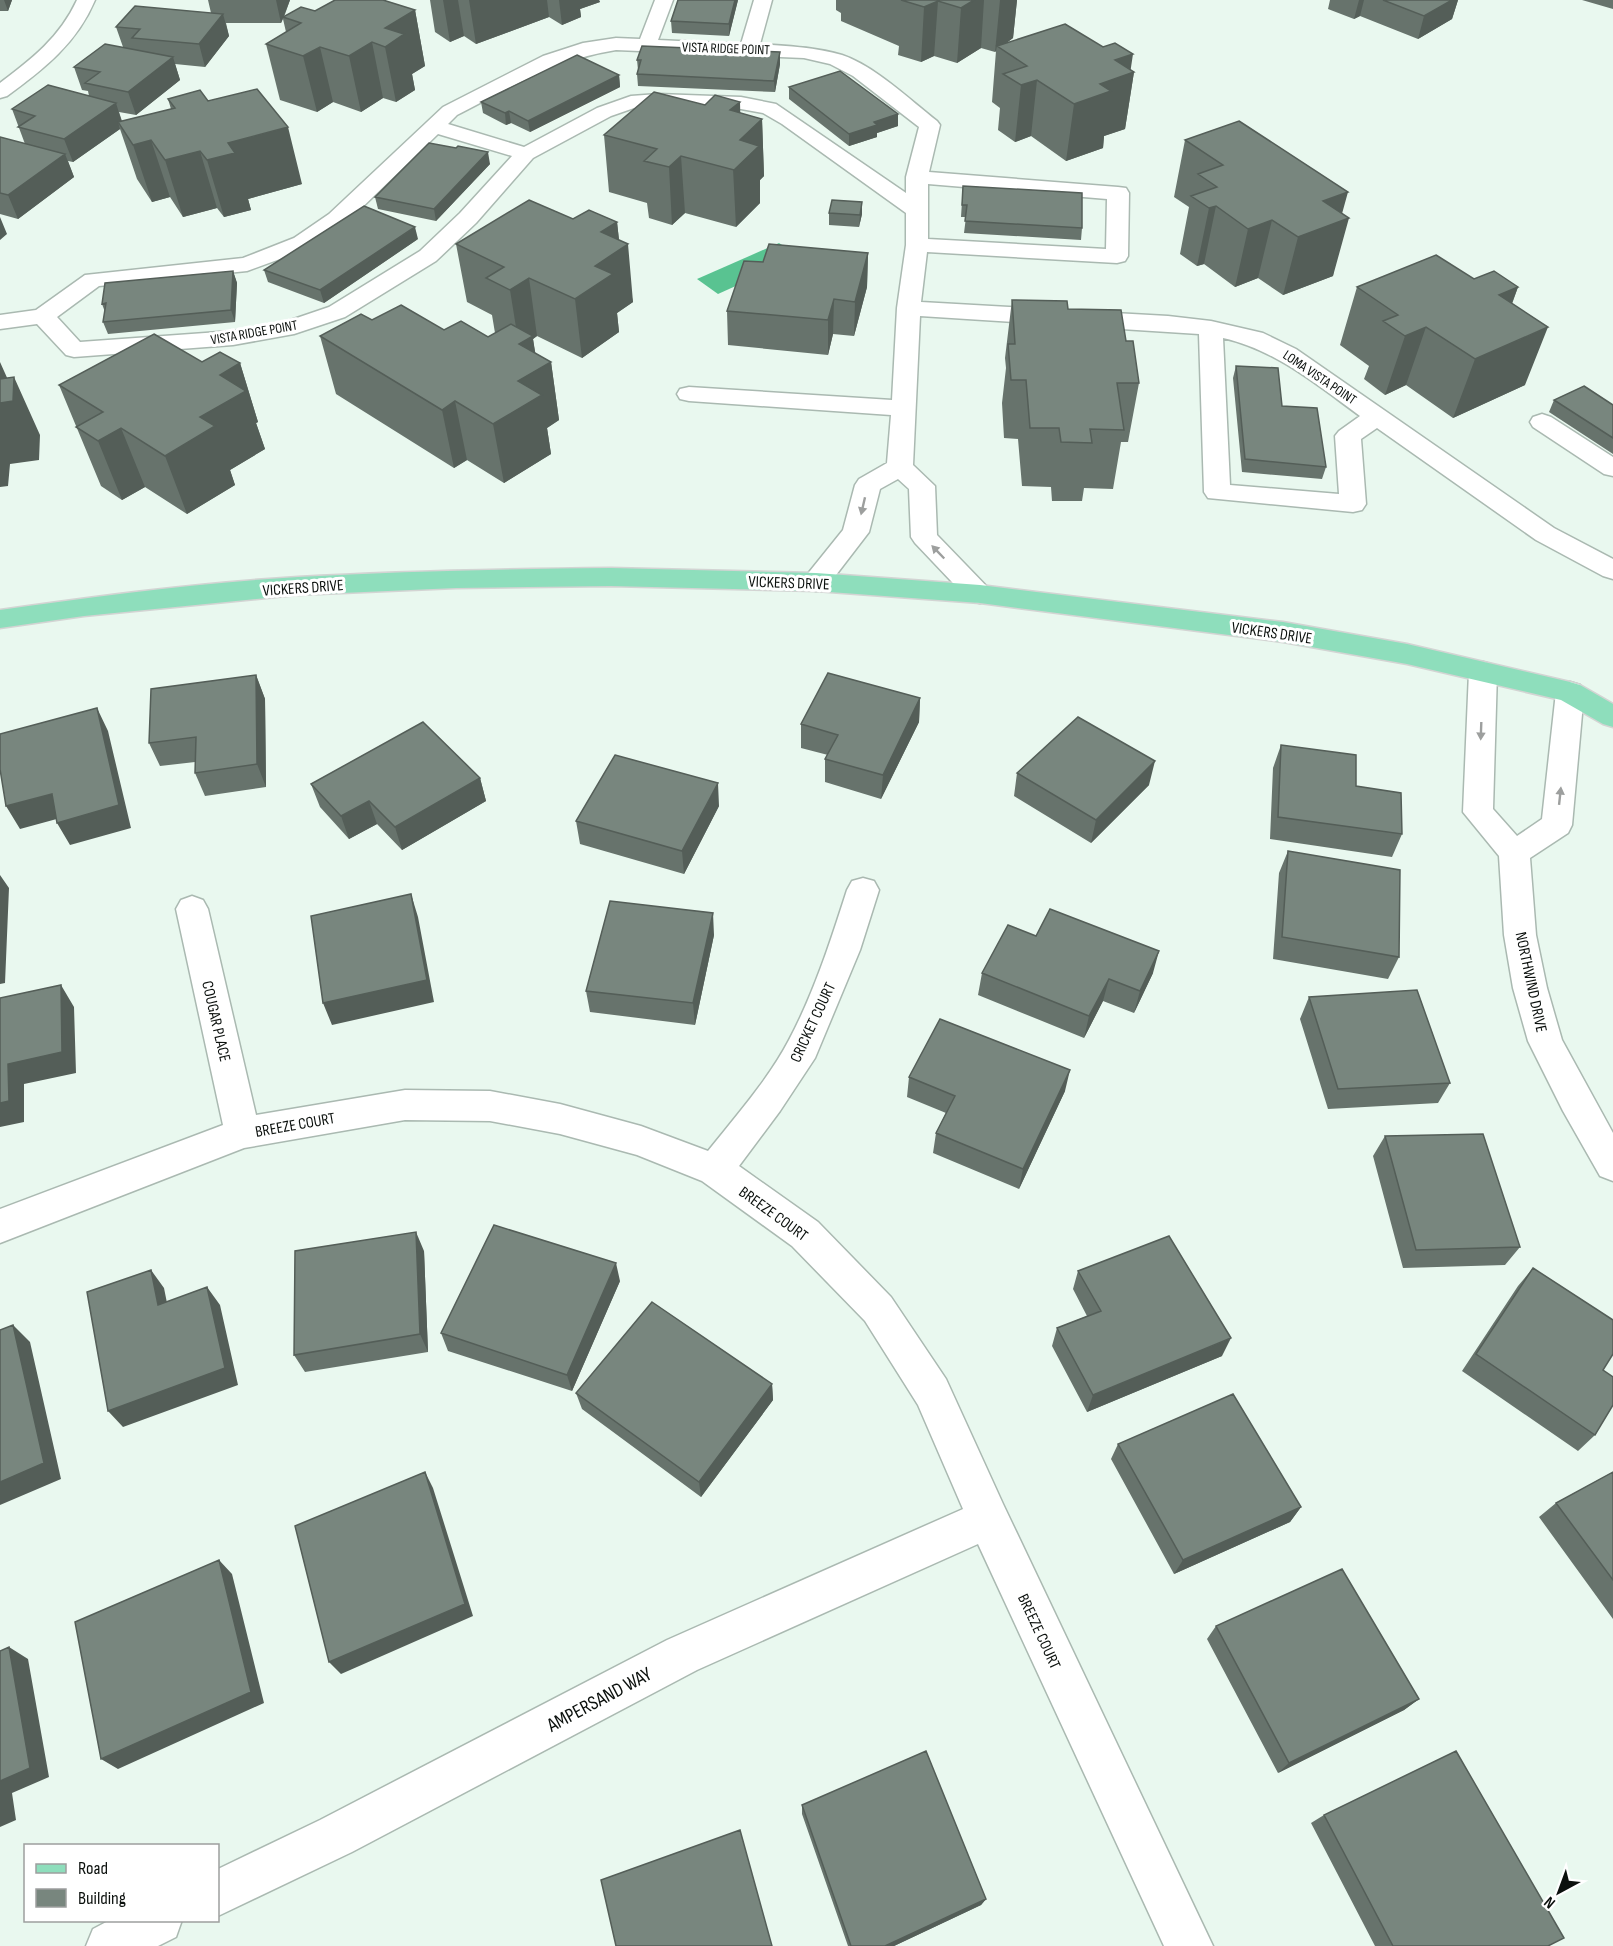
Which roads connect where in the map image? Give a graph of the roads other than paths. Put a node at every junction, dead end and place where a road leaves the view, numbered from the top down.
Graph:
1 (86, 0) edge
2 (664, 0) edge
3 (763, 0) edge
4 (647, 45) junction
5 (749, 49) junction
6 (0, 92) edge
7 (434, 126) junction
8 (526, 154) junction
9 (917, 177) junction
10 (915, 209) junction
11 (917, 245) junction
12 (909, 308) junction
13 (43, 316) junction
14 (0, 322) edge
15 (1211, 328) junction
16 (689, 394) dead end
17 (903, 408) junction
18 (1377, 416) junction
19 (1542, 422) dead end
20 (900, 467) junction
21 (1613, 468) edge
22 (1613, 570) edge
23 (816, 582) junction
24 (980, 594) junction
25 (0, 619) edge
26 (1483, 672) junction
27 (1613, 687) edge
28 (1570, 692) junction
29 (1613, 717) edge
30 (1514, 853) junction
31 (862, 890) dead end
32 (192, 909) dead end
33 (242, 1133) junction
34 (1613, 1165) edge
35 (715, 1170) junction
36 (0, 1226) edge
37 (988, 1519) junction
38 (219, 1893) edge
39 (155, 1922) edge
40 (110, 1946) edge
41 (1189, 1946) edge

1 - 6 street
2 - 4 street
3 - 5 street
4 - 5 street, VISTA RIDGE POINT
4 - 7 street, VISTA RIDGE POINT
5 - 9 street, VISTA RIDGE POINT
7 - 8 street
7 - 13 street, VISTA RIDGE POINT
8 - 10 street, VISTA RIDGE POINT
8 - 13 street, VISTA RIDGE POINT
9 - 10 street, VISTA RIDGE POINT
9 - 11 street
10 - 11 street, VISTA RIDGE POINT
11 - 12 street, VISTA RIDGE POINT
12 - 15 street, LOMA VISTA POINT
12 - 17 street, VISTA RIDGE POINT
13 - 14 street, VISTA RIDGE POINT
15 - 18 street, LOMA VISTA POINT
15 - 18 street
16 - 17 street
17 - 20 street, VISTA RIDGE POINT
18 - 22 street, LOMA VISTA POINT
19 - 21 street
20 -> 23 street
24 -> 20 street
23 - 24 main road, VICKERS DRIVE
23 - 25 main road, VICKERS DRIVE
24 - 26 main road, VICKERS DRIVE
26 - 28 main road, VICKERS DRIVE
26 -> 30 street
27 - 28 main road, VICKERS DRIVE
28 - 29 main road, VICKERS DRIVE
30 -> 28 street
30 - 34 street, NORTHWIND DRIVE
31 - 35 street, CRICKET COURT
32 - 33 street, COUGAR PLACE
33 - 35 street, BREEZE COURT
33 - 36 street, BREEZE COURT
35 - 37 street, BREEZE COURT
37 - 38 street, AMPERSAND WAY
37 - 41 street, BREEZE COURT
39 - 40 street

